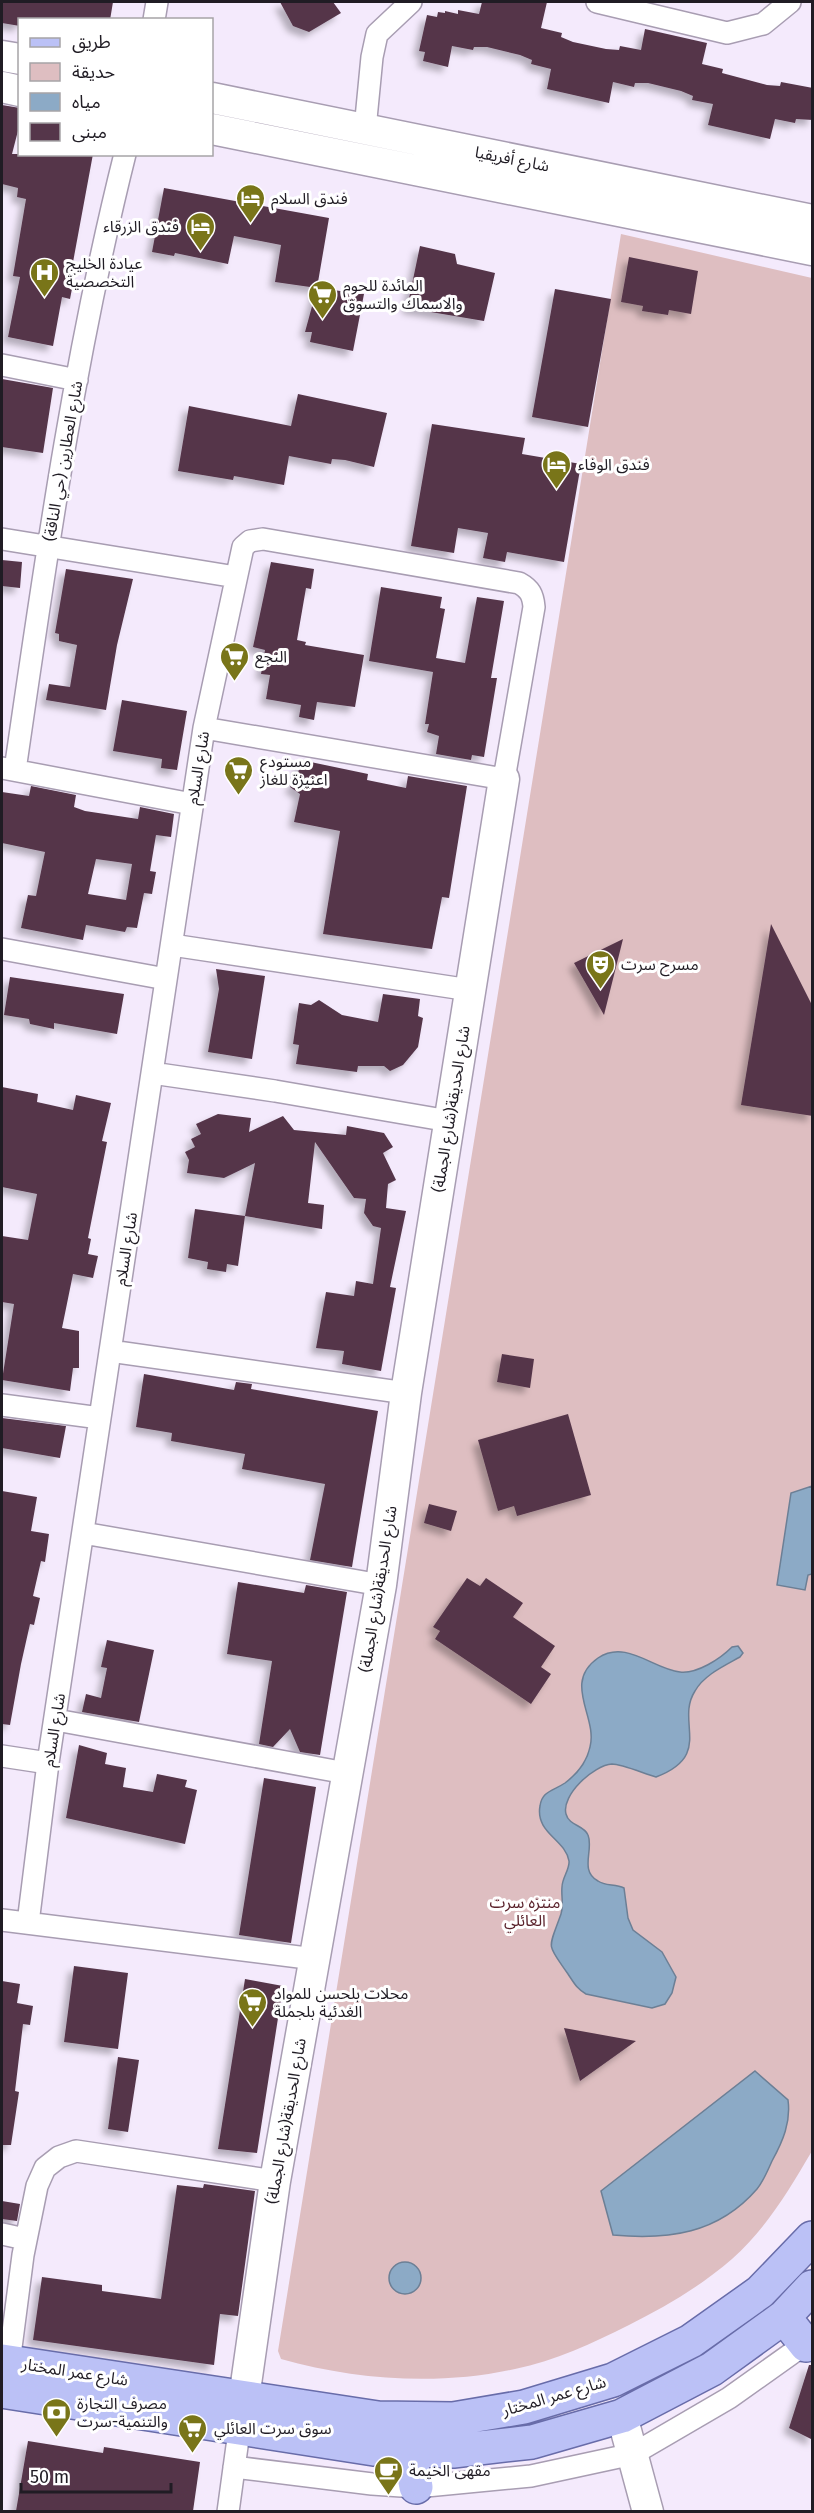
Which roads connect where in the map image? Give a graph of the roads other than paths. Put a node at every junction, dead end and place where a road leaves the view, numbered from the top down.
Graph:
1 (157, 2) edge
2 (411, 2) edge
3 (597, 2) edge
4 (790, 2) edge
5 (154, 18) edge
6 (2, 56) edge
7 (18, 59) edge
8 (2, 87) edge
9 (18, 91) edge
10 (213, 98) edge
11 (213, 129) edge
12 (365, 129) junction
13 (125, 156) edge
14 (813, 220) edge
15 (813, 250) edge
16 (2, 365) edge
17 (77, 380) junction
18 (2, 539) edge
19 (48, 546) junction
20 (236, 577) junction
21 (204, 728) junction
22 (8, 769) edge
23 (504, 779) junction
24 (192, 804) junction
25 (172, 945) junction
26 (2, 949) edge
27 (166, 979) junction
28 (470, 990) junction
29 (152, 1073) junction
30 (449, 1121) junction
31 (110, 1351) junction
32 (406, 1393) junction
33 (2, 1405) edge
34 (100, 1418) junction
35 (83, 1533) junction
36 (381, 1586) junction
37 (56, 1720) junction
38 (2, 1756) edge
39 (48, 1763) junction
40 (346, 1773) junction
41 (2, 1920) edge
42 (28, 1923) junction
43 (315, 1959) junction
44 (275, 2181) junction
45 (2, 2234) edge
46 (813, 2238) edge
47 (25, 2239) junction
48 (813, 2287) edge
49 (784, 2317) junction
50 (809, 2342) edge
51 (4, 2372) edge
52 (242, 2414) junction
53 (622, 2416) junction
54 (409, 2450) junction
55 (633, 2454) junction
56 (234, 2467) junction
57 (416, 2487) junction
58 (228, 2511) edge
59 (648, 2511) edge

1 - 5 street
2 - 12 street
3 - 4 street
6 - 7 street
8 - 9 street
10 - 12 street, شارع أفريقيا
11 - 15 street, شارع أفريقيا
12 - 14 street, شارع أفريقيا
13 - 17 street, شارع العطارين (حي الناقة)
16 - 17 street
17 - 19 street, شارع العطارين (حي الناقة)
18 - 19 street
19 - 20 street
19 - 22 street, شارع العطارين (حي الناقة)
20 - 21 street, شارع السلام
20 - 23 street, شارع السلام
21 - 23 street
21 - 24 street, شارع السلام
22 - 24 street
23 - 28 street, شارع الحديقة(شارع الجملة)
24 - 25 street, شارع السلام
25 - 27 street, شارع السلام
25 - 28 street
26 - 27 street
27 - 29 street, شارع السلام
28 - 30 street, شارع الحديقة(شارع الجملة)
29 - 30 street
29 - 31 street, شارع السلام
30 - 32 street, شارع الحديقة(شارع الجملة)
31 - 32 street
31 - 34 street, شارع السلام
32 - 36 street, شارع الحديقة(شارع الجملة)
33 - 34 street
34 - 35 street, شارع السلام
35 - 36 street
35 - 37 street, شارع السلام
36 - 40 street, شارع الحديقة(شارع الجملة)
37 - 39 street, شارع السلام
37 - 40 street
38 - 39 street
39 - 42 street, شارع السلام
40 - 43 street, شارع الحديقة(شارع الجملة)
41 - 42 street
42 - 43 street
43 - 44 street, شارع الحديقة(شارع الجملة)
44 - 47 street
44 - 52 street, شارع الحديقة(شارع الجملة)
45 - 47 street
46 - 52 main road, شارع عمر المختار
47 - 51 street
48 - 49 main road
49 - 50 main road
49 - 53 main road
50 - 55 street
51 - 52 main road
52 - 54 main road
52 - 56 street
53 - 54 main road
53 - 55 street
54 - 57 main road
55 - 57 street
55 - 59 street
56 - 57 street
56 - 58 street

